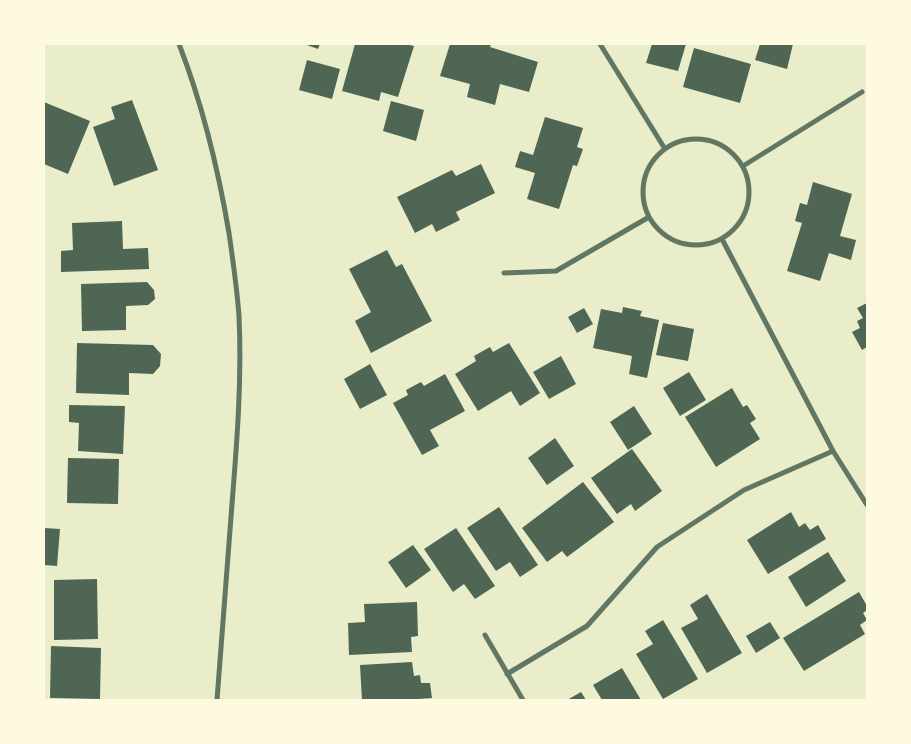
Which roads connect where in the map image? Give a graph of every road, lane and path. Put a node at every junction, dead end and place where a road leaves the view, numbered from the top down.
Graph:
1 (179, 44) edge
2 (600, 44) edge
3 (862, 92) dead end
4 (665, 149) junction
5 (743, 166) junction
6 (649, 217) junction
7 (722, 239) junction
8 (504, 273) dead end
9 (833, 451) junction
10 (867, 505) edge
11 (485, 635) dead end
12 (508, 674) junction
13 (217, 700) edge
14 (523, 700) edge

1 - 13 street
2 - 4 street
3 - 5 street
4 - 5 street
4 - 6 street
5 - 7 street
6 - 7 street
6 - 8 street
7 - 9 street
9 - 10 street
9 - 12 street
11 - 12 street
12 - 14 street

